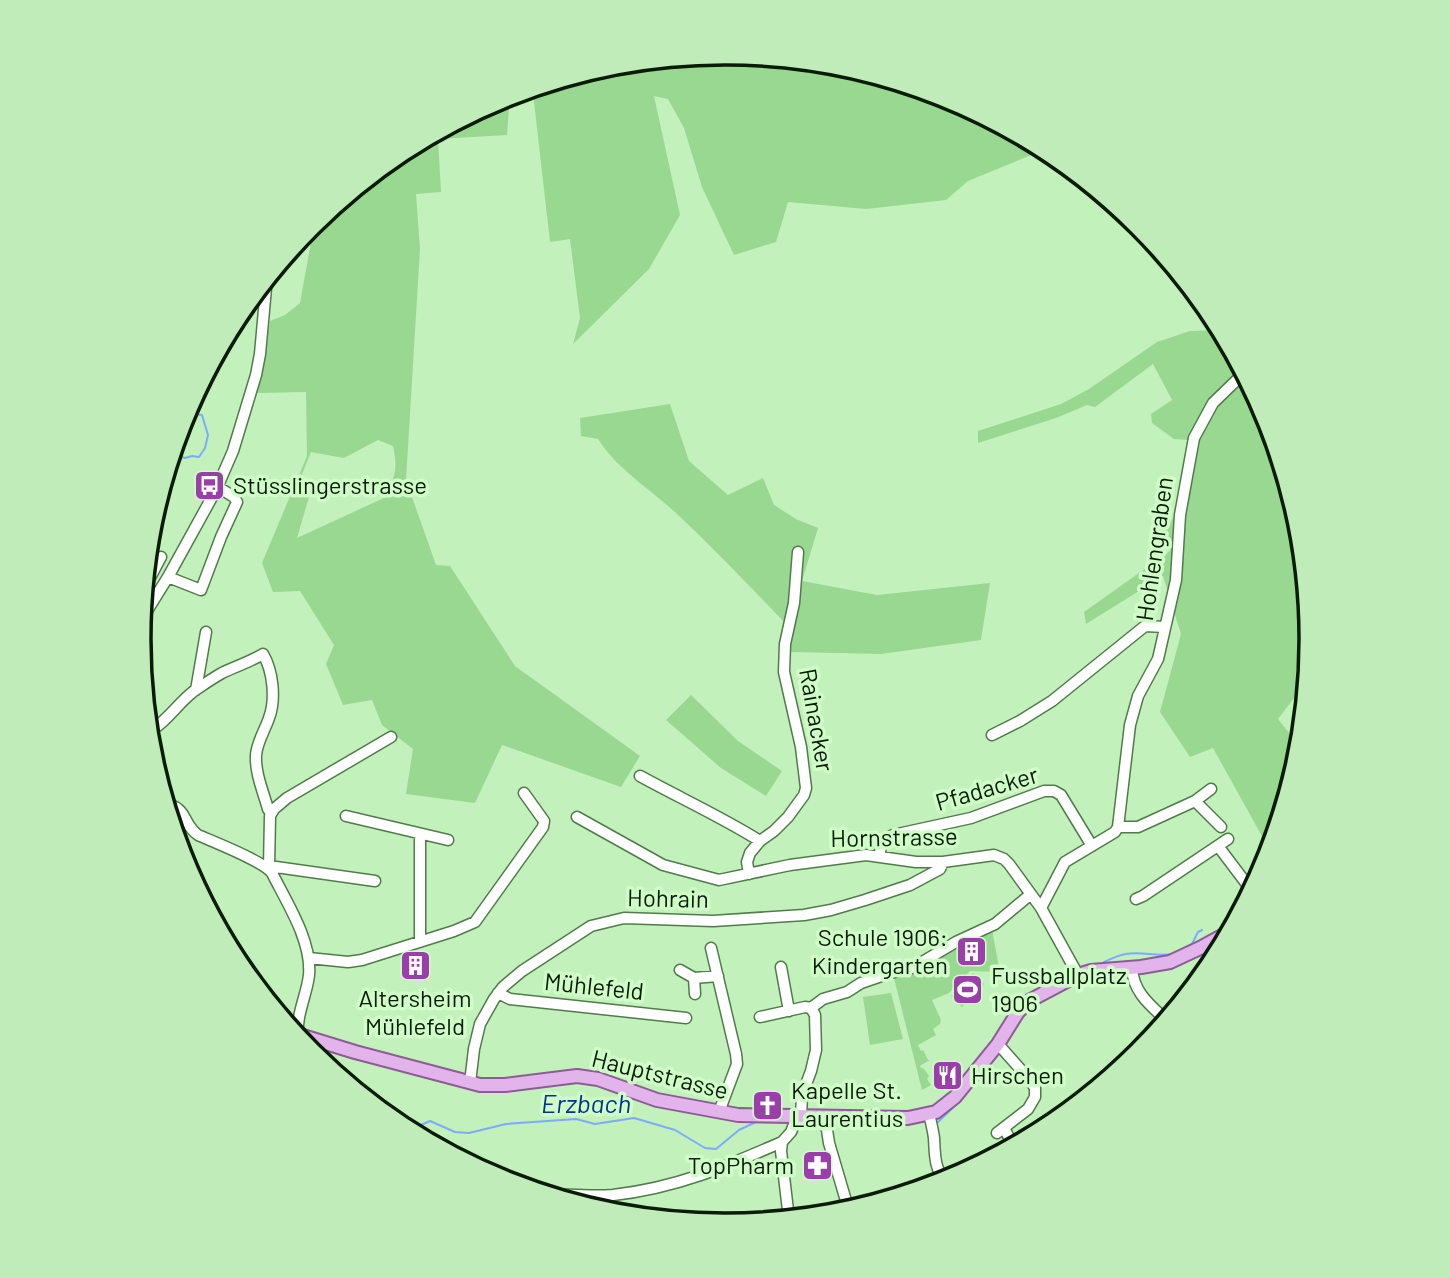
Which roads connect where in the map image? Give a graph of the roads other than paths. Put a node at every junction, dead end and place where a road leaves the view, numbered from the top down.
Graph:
1 (265, 294) edge
2 (1237, 380) edge
3 (218, 488) junction
4 (798, 552) dead end
5 (161, 557) dead end
6 (156, 567) edge
7 (168, 577) junction
8 (152, 597) edge
9 (155, 599) junction
10 (152, 604) edge
11 (1165, 627) junction
12 (206, 632) dead end
13 (196, 690) junction
14 (158, 725) edge
15 (992, 735) dead end
16 (391, 737) dead end
17 (640, 776) dead end
18 (1211, 789) dead end
19 (524, 793) dead end
20 (1195, 801) junction
21 (176, 807) edge
22 (271, 813) junction
23 (346, 816) dead end
24 (577, 817) dead end
25 (1118, 827) junction
26 (1221, 827) dead end
27 (421, 834) junction
28 (1228, 838) dead end
29 (448, 840) dead end
30 (760, 841) junction
31 (1092, 846) junction
32 (1217, 846) junction
33 (880, 856) junction
34 (943, 862) junction
35 (269, 868) junction
36 (749, 874) junction
37 (375, 881) dead end
38 (1245, 882) edge
39 (1031, 894) junction
40 (1136, 899) dead end
41 (1041, 908) junction
42 (1213, 941) edge
43 (419, 942) junction
44 (711, 948) dead end
45 (309, 958) junction
46 (780, 967) dead end
47 (1132, 968) junction
48 (680, 970) dead end
49 (1077, 975) junction
50 (718, 976) junction
51 (694, 978) junction
52 (498, 993) junction
53 (695, 993) dead end
54 (811, 1008) junction
55 (789, 1011) junction
56 (1160, 1015) edge
57 (760, 1017) dead end
58 (686, 1018) dead end
59 (299, 1024) edge
60 (315, 1040) edge
61 (998, 1044) junction
62 (470, 1083) junction
63 (719, 1112) junction
64 (929, 1114) junction
65 (799, 1117) junction
66 (825, 1117) junction
67 (1007, 1139) edge
68 (782, 1142) junction
69 (939, 1172) edge
70 (578, 1195) edge
71 (846, 1200) edge
72 (788, 1209) edge

1 - 3 street
2 - 11 street, Hohlengraben
3 - 7 street
3 - 7 street
4 - 30 street, Rainacker
5 - 6 street
7 - 9 street
8 - 9 street
9 - 10 street
11 - 15 street
11 - 25 street, Hohlengraben
12 - 13 street
13 - 14 street
13 - 22 street
16 - 22 street
17 - 30 street
18 - 20 street
19 - 43 street
20 - 25 street
20 - 26 street
21 - 35 street
22 - 35 street
23 - 27 street
24 - 36 street, Hornstrasse
25 - 31 street
27 - 29 street
27 - 43 street
28 - 32 street
30 - 36 street, Rainacker
31 - 33 street, Pfadacker
31 - 41 street
32 - 38 street
32 - 40 street
33 - 34 street, Hornstrasse
33 - 36 street, Hornstrasse
34 - 39 street, Hornstrasse
34 - 52 street, Hohrain
35 - 37 street
35 - 45 street
39 - 41 street, Hornstrasse
39 - 54 street
41 - 49 street, Hornstrasse
42 - 47 main road, Hauptstrasse
43 - 45 street
44 - 50 street
45 - 59 street
46 - 55 street
47 - 49 main road, Hauptstrasse
47 - 56 street
48 - 51 street
49 - 61 main road, Hauptstrasse
50 - 51 street
50 - 63 street
51 - 53 street
52 - 58 street, Mühlefeld
52 - 62 street, Hohrain
54 - 55 street
54 - 65 street
55 - 57 street
60 - 62 main road, Hauptstrasse
61 - 64 main road, Hauptstrasse
61 - 67 street
62 - 63 main road, Hauptstrasse
63 - 65 main road, Hauptstrasse
64 - 66 main road, Hauptstrasse
64 - 69 street
65 - 66 main road, Hauptstrasse
65 - 68 street
66 - 71 street
68 - 70 street
68 - 72 street

